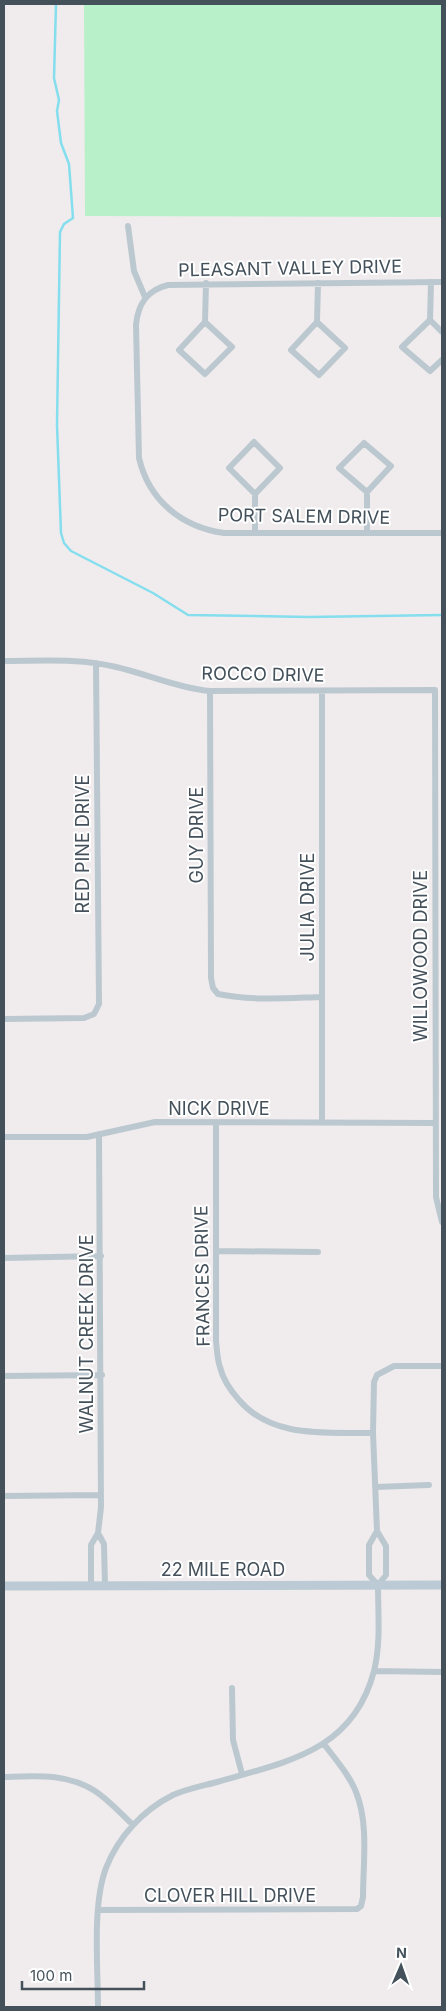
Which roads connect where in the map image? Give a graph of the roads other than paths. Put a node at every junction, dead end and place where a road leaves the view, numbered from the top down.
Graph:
1 (128, 226) dead end
2 (318, 282) junction
3 (431, 282) junction
4 (442, 282) edge
5 (206, 283) junction
6 (145, 297) junction
7 (430, 320) junction
8 (206, 322) junction
9 (317, 322) junction
10 (442, 332) edge
11 (442, 360) edge
12 (367, 492) junction
13 (255, 494) junction
14 (255, 533) junction
15 (367, 533) junction
16 (442, 533) edge
17 (4, 661) edge
18 (96, 663) junction
19 (210, 690) junction
20 (435, 690) joint
21 (322, 691) junction
22 (322, 998) junction
23 (4, 1019) edge
24 (216, 1123) junction
25 (322, 1123) junction
26 (436, 1123) junction
27 (99, 1134) junction
28 (4, 1137) edge
29 (442, 1222) edge
30 (216, 1251) junction
31 (318, 1252) dead end
32 (101, 1256) junction
33 (4, 1258) edge
34 (442, 1366) edge
35 (102, 1375) junction
36 (4, 1376) edge
37 (373, 1434) junction
38 (429, 1485) dead end
39 (376, 1487) junction
40 (101, 1495) junction
41 (4, 1496) edge
42 (378, 1530) junction
43 (98, 1533) junction
44 (91, 1585) junction
45 (105, 1585) junction
46 (378, 1585) junction
47 (442, 1585) edge
48 (4, 1586) edge
49 (374, 1671) junction
50 (442, 1672) edge
51 (232, 1688) dead end
52 (324, 1744) junction
53 (242, 1774) junction
54 (4, 1777) edge
55 (133, 1825) junction
56 (98, 1910) junction
57 (98, 2007) edge

1 - 6 street
2 - 3 street, PLEASANT VALLEY DRIVE
2 - 5 street, PLEASANT VALLEY DRIVE
2 - 9 street
3 - 4 street, PLEASANT VALLEY DRIVE
3 - 7 street
5 - 6 street, PLEASANT VALLEY DRIVE
5 - 8 street
6 - 14 street, PORT SALEM DRIVE
7 - 10 street
7 - 11 street
8 - 8 street
9 - 9 street
12 - 12 street
12 - 15 street
13 - 13 street
13 - 14 street
14 - 15 street, PORT SALEM DRIVE
15 - 16 street, PORT SALEM DRIVE
17 - 18 street, ROCCO DRIVE
18 - 19 street, ROCCO DRIVE
18 - 23 street, RED PINE DRIVE
19 - 21 street, ROCCO DRIVE
19 - 22 street, GUY DRIVE
20 - 21 street, ROCCO DRIVE
20 - 26 street, WILLOWOOD DRIVE
21 - 22 street, JULIA DRIVE
22 - 25 street, JULIA DRIVE
24 - 25 street, NICK DRIVE
24 - 27 street, NICK DRIVE
24 - 30 street, FRANCES DRIVE
25 - 26 street, NICK DRIVE
26 - 29 street, WILLOWOOD DRIVE
27 - 28 street, NICK DRIVE
27 - 32 street, WALNUT CREEK DRIVE
30 - 31 street
30 - 37 street, FRANCES DRIVE
32 - 33 street
32 - 35 street, WALNUT CREEK DRIVE
34 - 37 street
35 - 36 street
35 - 40 street, WALNUT CREEK DRIVE
37 - 39 street
38 - 39 street
39 - 42 street
40 - 41 street
40 - 43 street, WALNUT CREEK DRIVE
42 - 46 street
42 - 46 street
43 - 44 street, WALNUT CREEK DRIVE
43 - 45 street, WALNUT CREEK DRIVE
44 - 45 street, 22 MILE ROAD
44 - 48 street, 22 MILE ROAD
45 - 46 street, 22 MILE ROAD
46 - 47 street, 22 MILE ROAD
46 - 49 street
49 - 50 street
49 - 52 street
51 - 53 street
52 - 53 street
52 - 56 street, CLOVER HILL DRIVE
53 - 55 street
54 - 55 street
55 - 56 street
56 - 57 street

